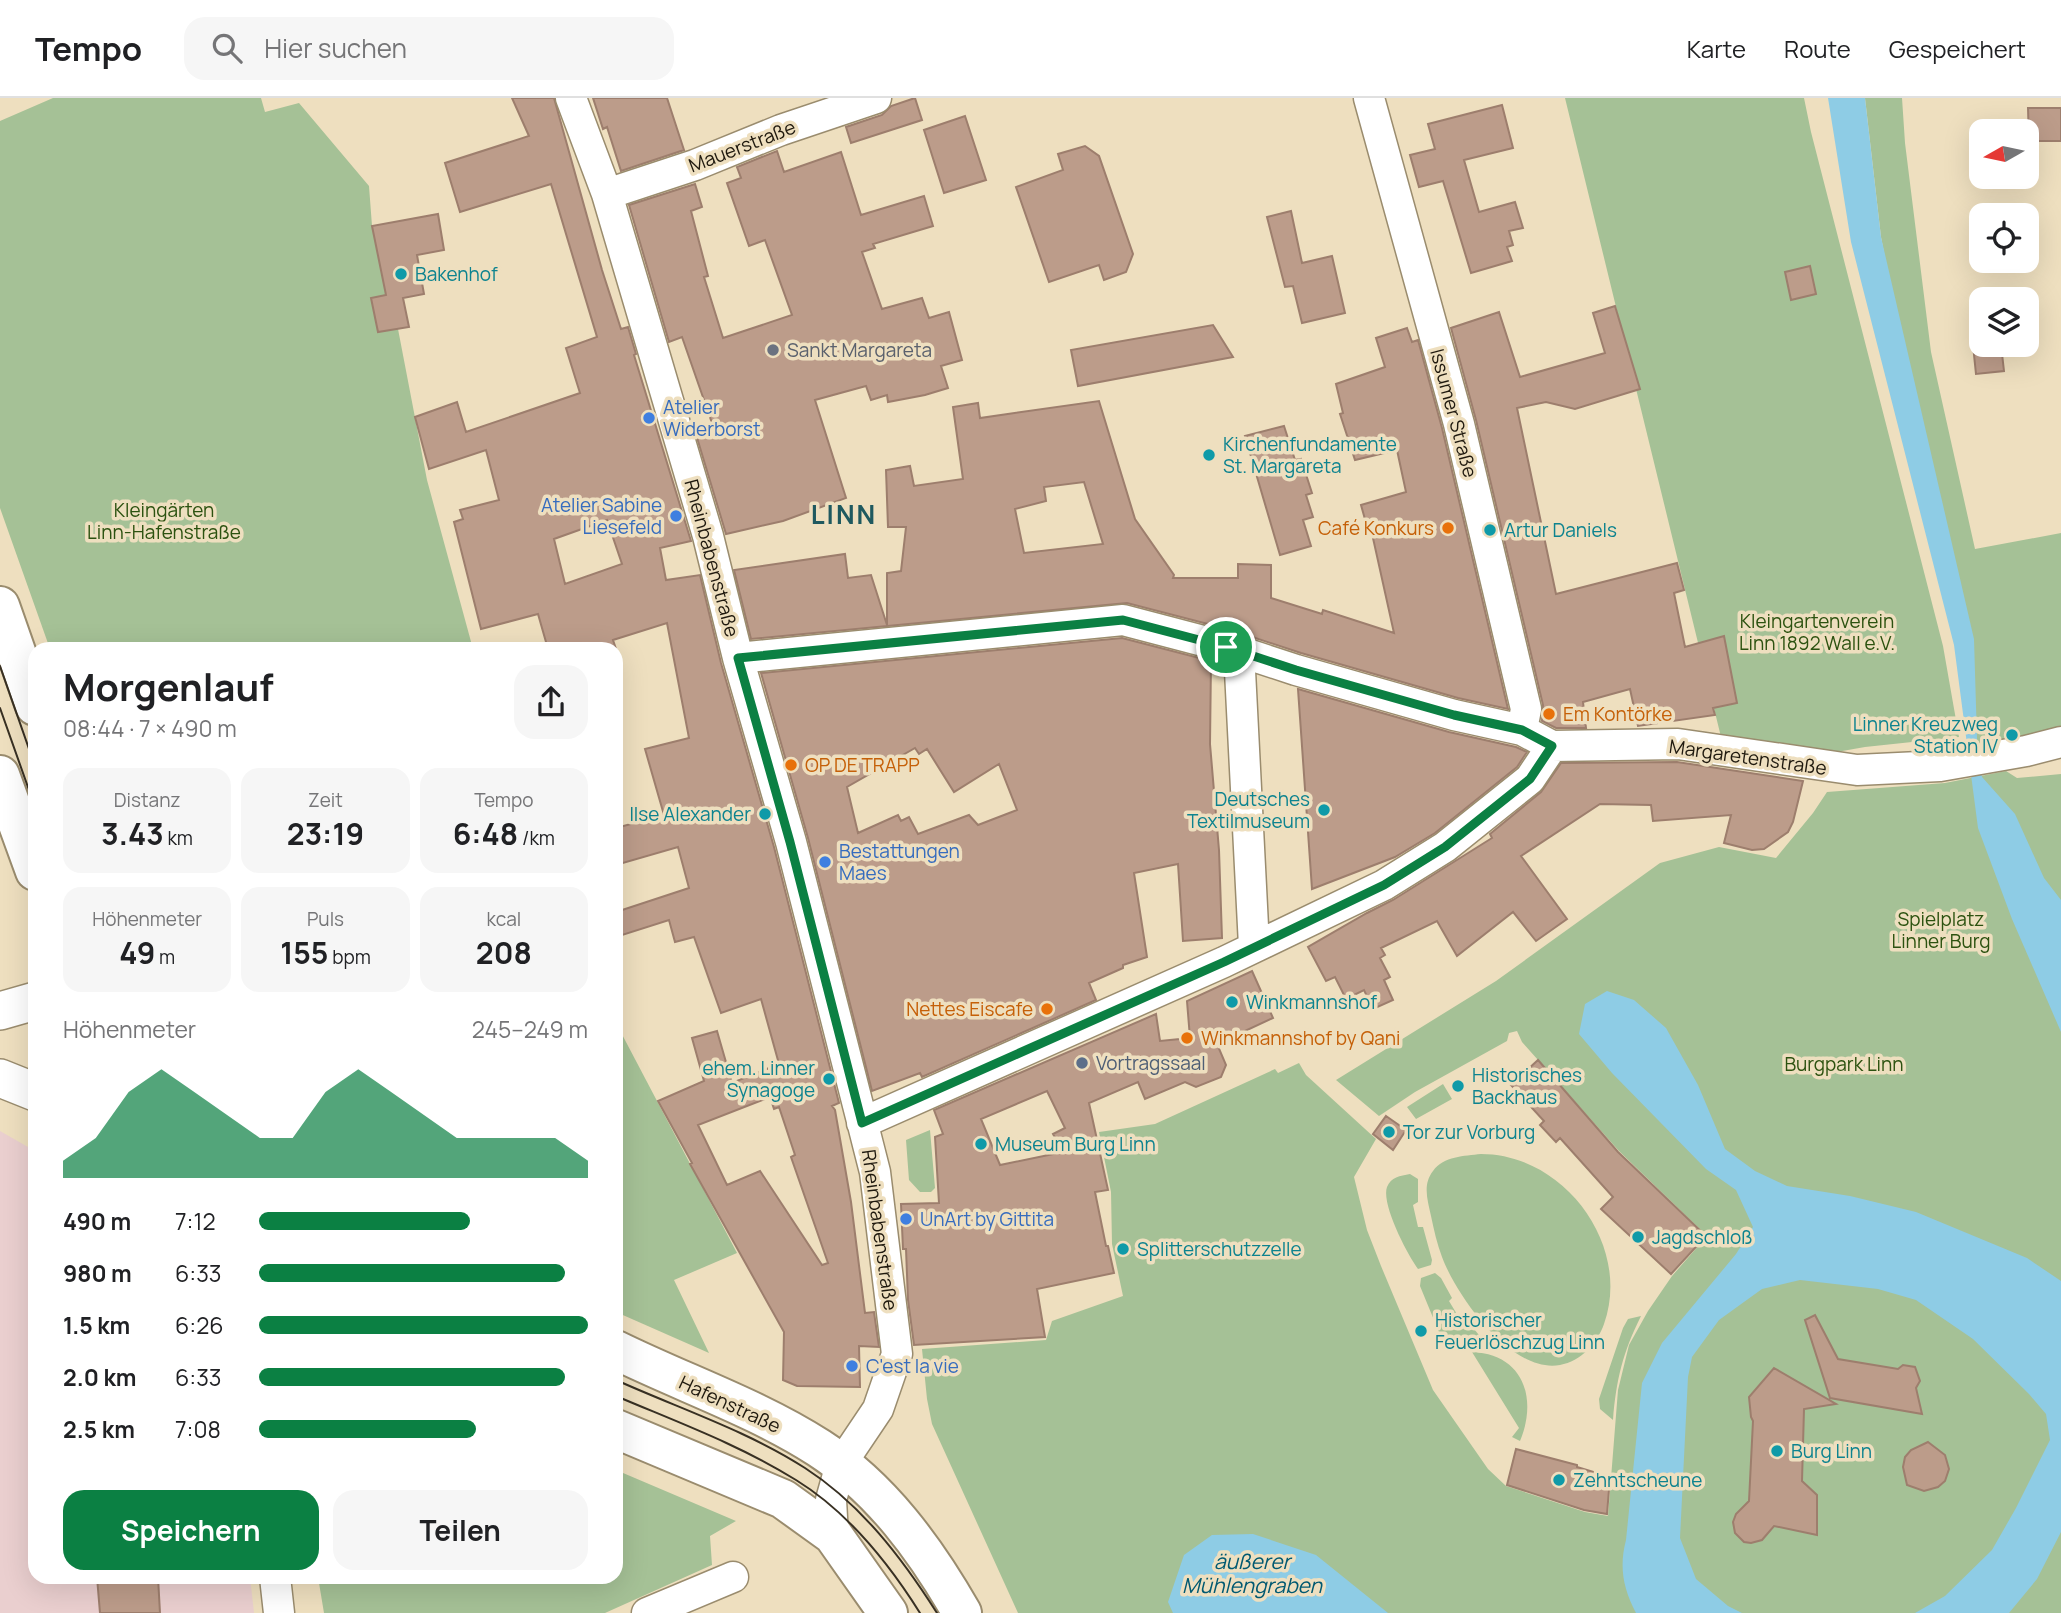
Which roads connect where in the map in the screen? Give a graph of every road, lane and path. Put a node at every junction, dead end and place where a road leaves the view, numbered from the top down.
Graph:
1 (571, 98) edge
2 (876, 98) edge
3 (1368, 98) edge
4 (607, 194) junction
5 (0, 606) edge
6 (1238, 652) junction
7 (738, 658) junction
8 (28, 686) edge
9 (1522, 730) junction
10 (2061, 742) edge
11 (1552, 746) junction
12 (0, 775) edge
13 (28, 852) edge
14 (1254, 946) junction
15 (28, 1003) edge
16 (0, 1012) edge
17 (0, 1079) edge
18 (28, 1089) edge
19 (862, 1123) junction
20 (623, 1353) edge
21 (623, 1432) edge
22 (841, 1464) junction
23 (833, 1535) junction
24 (733, 1577) dead end
25 (276, 1584) edge
26 (279, 1613) edge
27 (647, 1613) edge
28 (888, 1613) edge
29 (962, 1613) edge

1 - 4 street, Rheinbabenstraße
2 - 4 street, Mauerstraße
3 - 9 street, Issumer Straße
4 - 7 street, Rheinbabenstraße
5 - 8 main road
6 - 7 street, Margaretenstraße
6 - 9 street, Margaretenstraße
6 - 14 street
7 - 19 street, Rheinbabenstraße
9 - 11 street, Margaretenstraße
10 - 11 street, Margaretenstraße
11 - 14 street
12 - 13 main road
14 - 19 street
15 - 16 street
17 - 18 street
19 - 22 street, Rheinbabenstraße
20 - 22 main road, Hafenstraße
21 - 23 main road
22 - 23 street, Rheinbabenstraße
22 - 29 main road
23 - 28 main road
24 - 27 street
25 - 26 street

